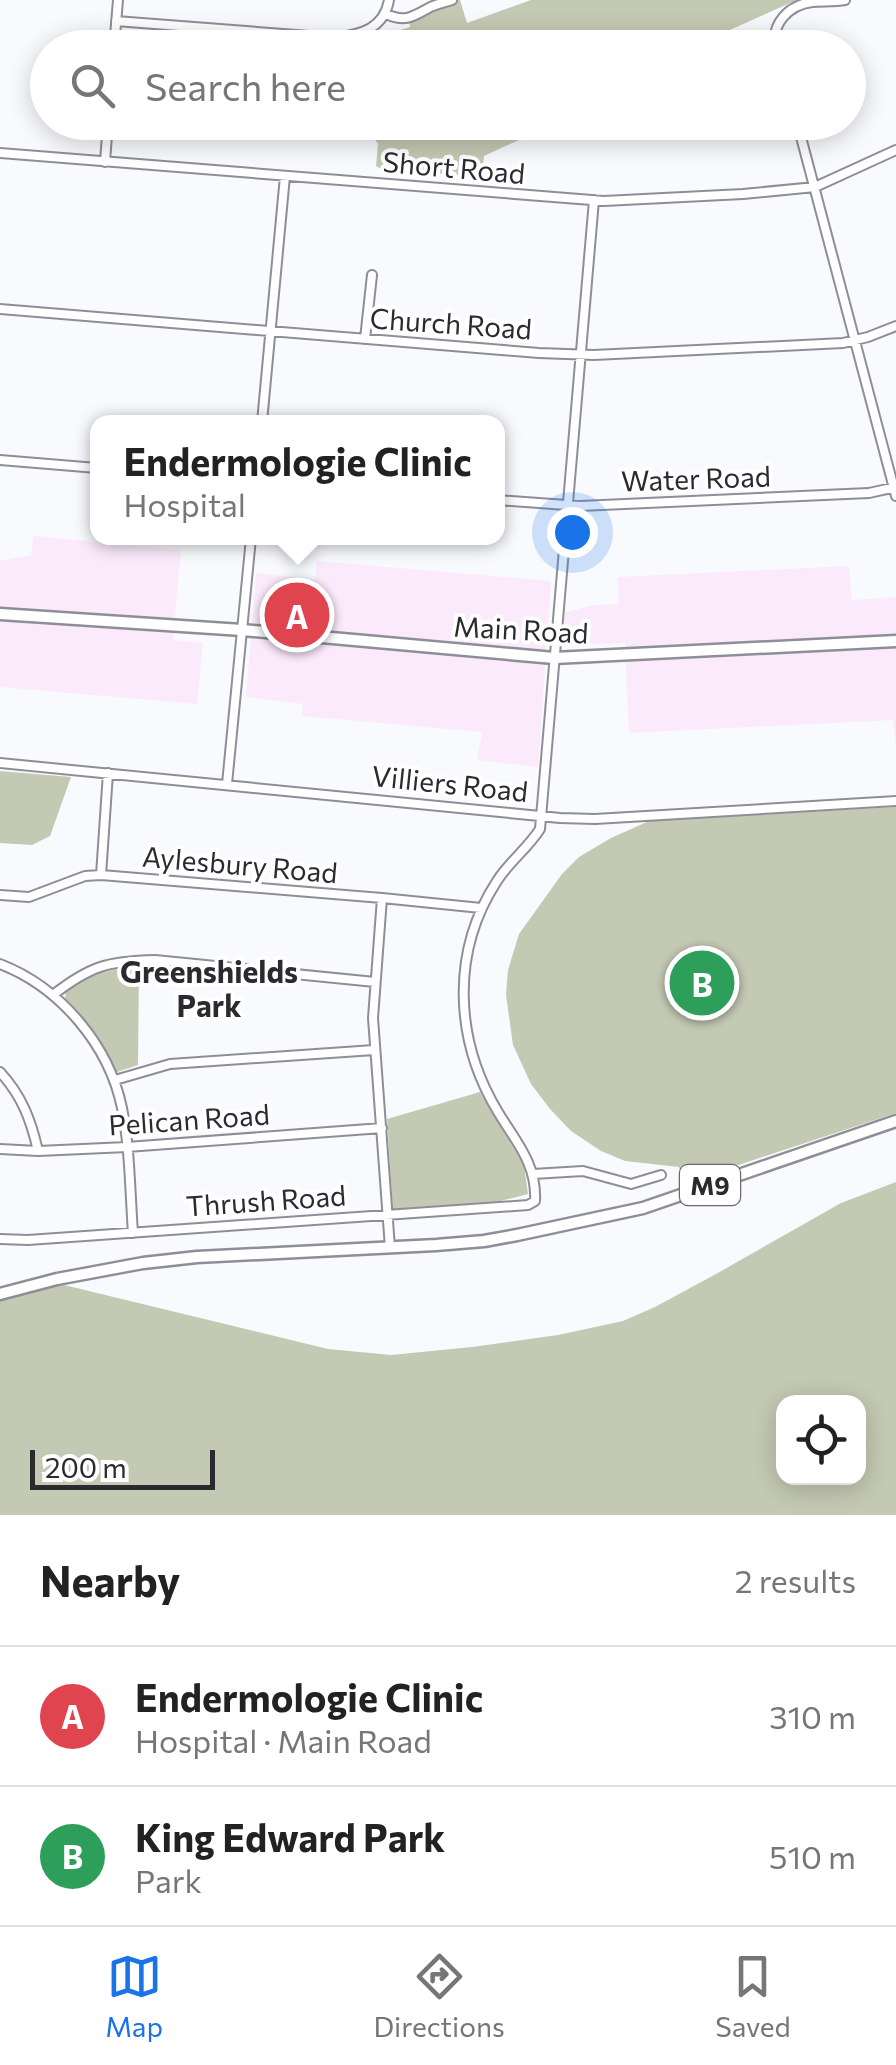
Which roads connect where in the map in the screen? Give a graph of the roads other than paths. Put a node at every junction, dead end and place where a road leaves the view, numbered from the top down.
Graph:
1 (118, 0) edge
2 (389, 0) edge
3 (452, 0) edge
4 (845, 0) edge
5 (386, 14) junction
6 (116, 22) junction
7 (115, 30) edge
8 (219, 30) edge
9 (368, 30) edge
10 (776, 30) edge
11 (107, 140) edge
12 (802, 140) edge
13 (896, 150) edge
14 (0, 153) edge
15 (105, 162) junction
16 (285, 176) junction
17 (815, 187) junction
18 (594, 200) junction
19 (372, 276) dead end
20 (0, 310) edge
21 (896, 326) edge
22 (270, 332) junction
23 (365, 339) junction
24 (856, 341) junction
25 (580, 354) junction
26 (263, 415) edge
27 (0, 460) edge
28 (90, 467) edge
29 (895, 490) edge
30 (505, 501) edge
31 (568, 506) junction
32 (250, 545) edge
33 (0, 612) edge
34 (242, 630) junction
35 (896, 641) edge
36 (554, 658) junction
37 (0, 763) edge
38 (108, 773) junction
39 (227, 784) junction
40 (896, 801) edge
41 (541, 815) junction
42 (101, 875) junction
43 (0, 895) edge
44 (382, 898) junction
45 (481, 908) junction
46 (0, 964) edge
47 (376, 982) junction
48 (53, 994) junction
49 (374, 1050) junction
50 (0, 1072) edge
51 (115, 1080) junction
52 (896, 1121) edge
53 (382, 1128) junction
54 (126, 1146) junction
55 (0, 1149) edge
56 (38, 1151) junction
57 (533, 1174) junction
58 (661, 1175) dead end
59 (388, 1214) junction
60 (133, 1233) junction
61 (0, 1239) edge
62 (390, 1245) junction
63 (0, 1294) edge

1 - 6 street
2 - 5 street
3 - 5 street
4 - 10 street
5 - 9 street
6 - 7 street
6 - 8 street
11 - 15 street
12 - 17 street
13 - 17 street, Short Road
14 - 15 street, Short Road
15 - 16 street, Short Road
16 - 18 street, Short Road
16 - 22 street
17 - 18 street, Short Road
17 - 24 street
18 - 25 street
19 - 23 street
20 - 22 street, Church Road
21 - 24 street, Church Road
22 - 23 street, Church Road
22 - 26 street
23 - 25 street, Church Road
24 - 25 street, Church Road
24 - 29 street
25 - 31 street
27 - 28 street
29 - 31 street, Water Road
30 - 31 street, Water Road
31 - 36 street
32 - 34 street
33 - 34 main road, Main Road
34 - 36 main road, Main Road
34 - 39 street
35 - 36 main road, Main Road
36 - 41 street
37 - 38 street, Villiers Road
38 - 39 street, Villiers Road
38 - 42 street
39 - 41 street, Villiers Road
40 - 41 street, Villiers Road
41 - 45 street
42 - 43 street, Aylesbury Road
42 - 44 street, Aylesbury Road
44 - 45 street, Aylesbury Road
44 - 47 street
45 - 57 street
46 - 48 street
47 - 48 street
47 - 49 street
48 - 51 street
49 - 51 street
49 - 53 street
50 - 56 street
51 - 54 street
52 - 62 main road, M9
53 - 54 street, Pelican Road
53 - 59 street
54 - 56 street, Pelican Road
54 - 60 street
55 - 56 street, Pelican Road
57 - 58 street
57 - 59 street, Thrush Road
59 - 60 street, Thrush Road
59 - 62 street
60 - 61 street, Thrush Road
62 - 63 main road, M9

